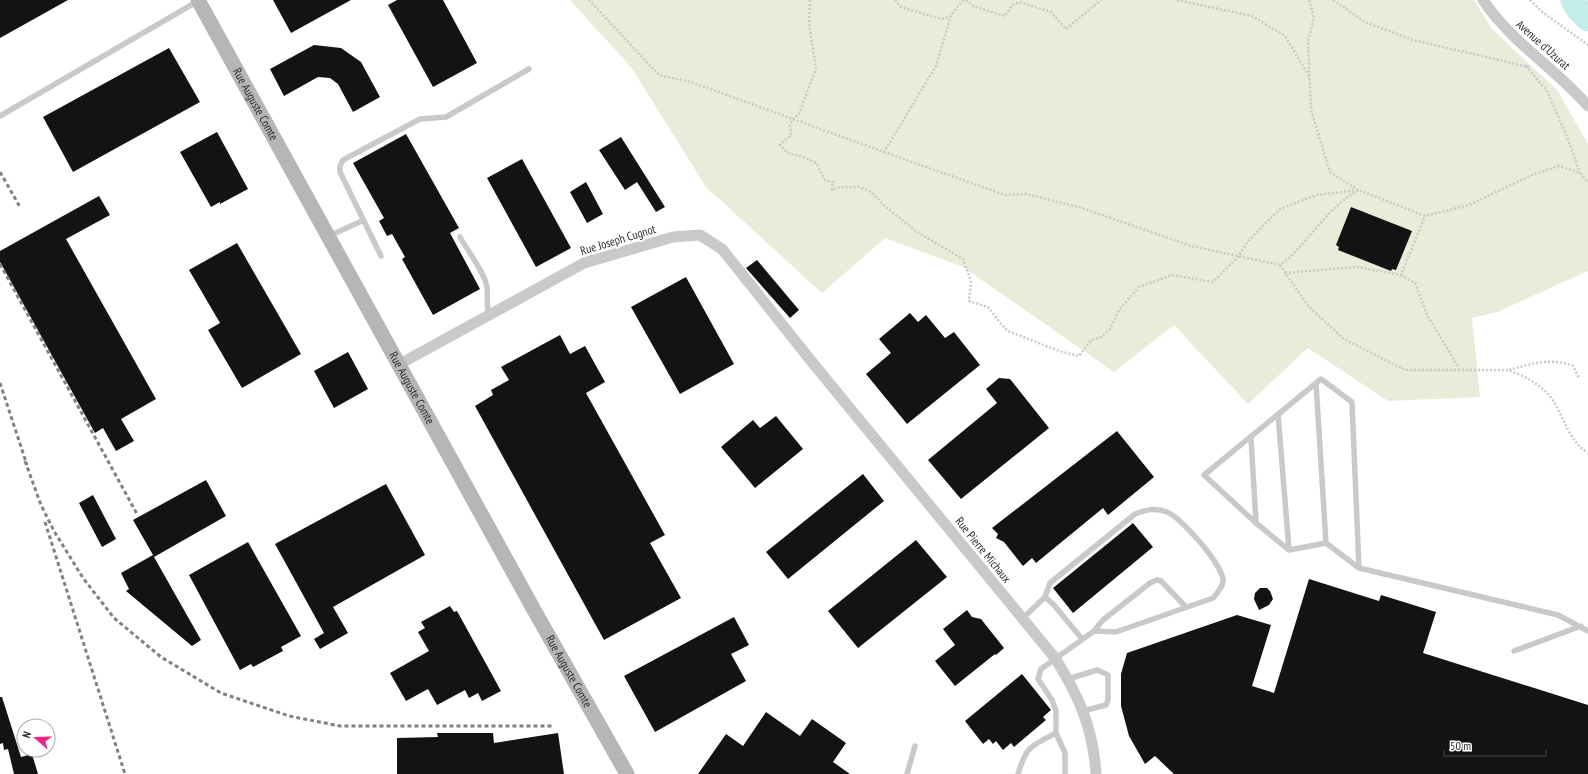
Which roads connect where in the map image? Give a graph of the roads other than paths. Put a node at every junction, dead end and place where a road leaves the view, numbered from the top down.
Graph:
1 (198, 0) edge
2 (1483, 0) edge
3 (529, 69) dead end
4 (1588, 106) edge
5 (0, 116) edge
6 (364, 220) junction
7 (327, 237) junction
8 (460, 237) dead end
9 (382, 256) dead end
10 (489, 315) junction
11 (812, 362) joint
12 (398, 366) junction
13 (1316, 383) junction
14 (1278, 414) junction
15 (1251, 438) junction
16 (1256, 523) junction
17 (1326, 543) junction
18 (1289, 550) junction
19 (1358, 568) junction
20 (1044, 597) junction
21 (1186, 607) junction
22 (1022, 619) junction
23 (1581, 626) junction
24 (1094, 631) junction
25 (1588, 631) edge
26 (1082, 639) junction
27 (1514, 651) dead end
28 (1054, 658) junction
29 (1068, 679) junction
30 (1083, 712) junction
31 (1056, 733) junction
32 (915, 746) dead end
33 (627, 774) edge
34 (907, 774) edge
35 (1018, 774) edge
36 (1065, 774) edge
37 (1096, 774) edge

1 - 5 lane
1 - 7 street, Rue Auguste Comte
2 - 4 street, Avenue d'Uzurat
3 - 6 lane
6 - 7 lane
6 - 9 lane
7 - 12 street, Rue Auguste Comte
8 - 10 lane
10 - 11 street, Rue Joseph Cugnot
10 - 12 street, Rue Joseph Cugnot
11 - 22 street, Rue Pierre Michaux
12 - 33 street, Rue Auguste Comte
13 - 14 lane
13 - 17 lane
13 - 19 lane
14 - 15 lane
14 - 18 lane
15 - 16 lane
15 - 16 lane
16 - 18 lane
17 - 18 lane
17 - 19 lane
19 - 23 lane
20 - 21 lane
20 - 22 lane
20 - 26 lane
21 - 24 lane
21 - 24 lane
22 - 28 street, Rue Pierre Michaux
23 - 25 lane
23 - 27 lane
24 - 26 lane
26 - 28 lane
28 - 29 street, Rue Pierre Michaux
28 - 31 lane
29 - 30 street, Rue Pierre Michaux
29 - 30 lane
30 - 37 street, Rue Pierre Michaux
31 - 35 lane
31 - 36 lane
32 - 34 lane

